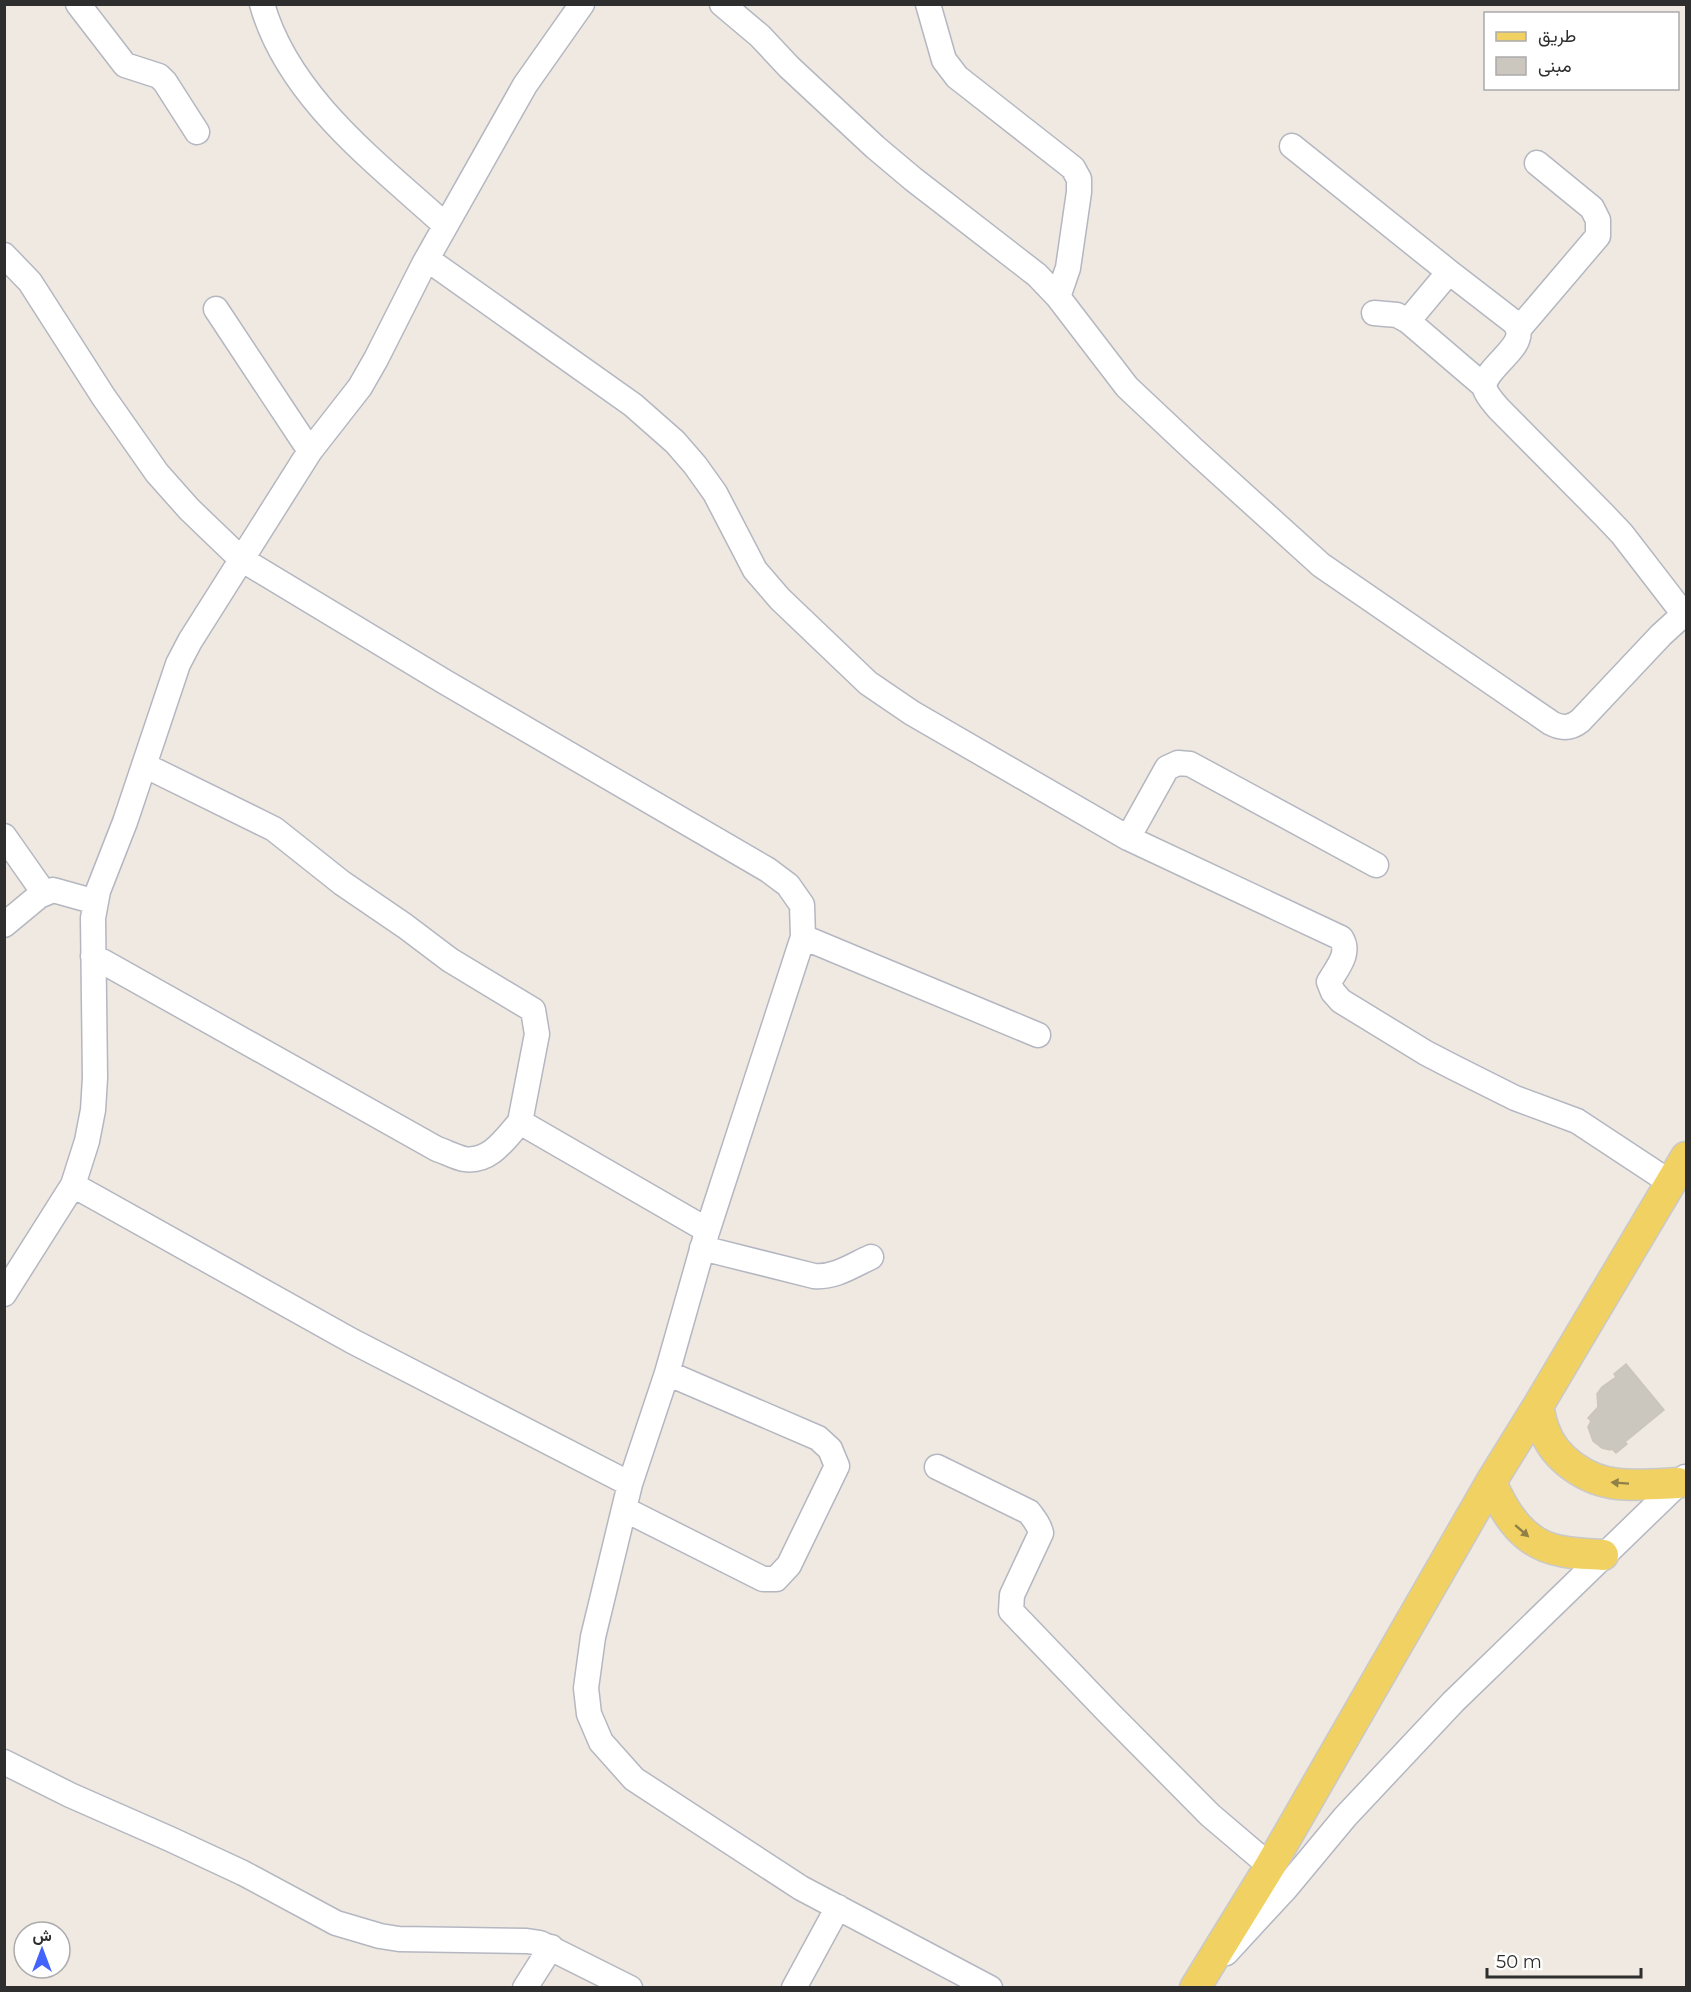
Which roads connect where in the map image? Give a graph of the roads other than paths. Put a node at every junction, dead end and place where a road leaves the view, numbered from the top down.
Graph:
1 (78, 4) edge
2 (262, 4) edge
3 (723, 4) edge
4 (928, 4) edge
5 (576, 7) edge
6 (197, 132) dead end
7 (1292, 146) dead end
8 (1537, 163) dead end
9 (445, 225) junction
10 (4, 255) edge
11 (427, 259) junction
12 (1449, 272) junction
13 (1058, 297) junction
14 (216, 309) dead end
15 (1374, 313) dead end
16 (1408, 321) junction
17 (1518, 330) junction
18 (1484, 387) junction
19 (310, 451) junction
20 (241, 560) junction
21 (1685, 616) edge
22 (144, 765) junction
23 (4, 836) edge
24 (1128, 838) junction
25 (1376, 865) dead end
26 (44, 893) junction
27 (96, 902) junction
28 (4, 925) edge
29 (802, 937) junction
30 (93, 956) junction
31 (1038, 1035) dead end
32 (520, 1122) junction
33 (1686, 1157) edge
34 (1671, 1183) junction
35 (73, 1185) junction
36 (705, 1239) junction
37 (871, 1257) dead end
38 (4, 1294) edge
39 (667, 1372) junction
40 (1538, 1406) junction
41 (937, 1467) dead end
42 (1682, 1479) edge
43 (1491, 1482) junction
44 (630, 1484) junction
45 (624, 1509) junction
46 (1603, 1555) junction
47 (4, 1762) edge
48 (1270, 1866) junction
49 (838, 1907) junction
50 (551, 1947) junction
51 (1197, 1984) edge
52 (525, 1988) edge
53 (630, 1988) edge
54 (794, 1988) edge
55 (990, 1988) edge

1 - 6 street
2 - 9 street
3 - 13 street
4 - 13 street
5 - 9 street
7 - 12 street
8 - 17 street
9 - 11 street
10 - 20 street
11 - 19 street
11 - 24 street
12 - 16 street
12 - 17 street
13 - 21 street
14 - 19 street
15 - 16 street
16 - 18 street
17 - 18 street
18 - 21 street
19 - 20 street
20 - 22 street
20 - 29 street
22 - 27 street
22 - 32 street
23 - 26 street
24 - 25 street
24 - 34 street
26 - 27 street
26 - 28 street
27 - 30 street
29 - 31 street
29 - 36 street
30 - 32 street
30 - 35 street
32 - 36 street
33 - 34 main road
34 - 40 main road
35 - 38 street
35 - 44 street
36 - 37 street
36 - 39 street
39 - 44 street
39 - 45 street
42 -> 40 main road
40 - 43 main road
41 - 48 street
42 - 46 street
43 -> 46 main road
43 - 48 main road
44 - 45 street
45 - 49 street
46 - 51 street
47 - 50 street
48 - 51 main road
49 - 54 street
49 - 55 street
50 - 52 street
50 - 53 street

